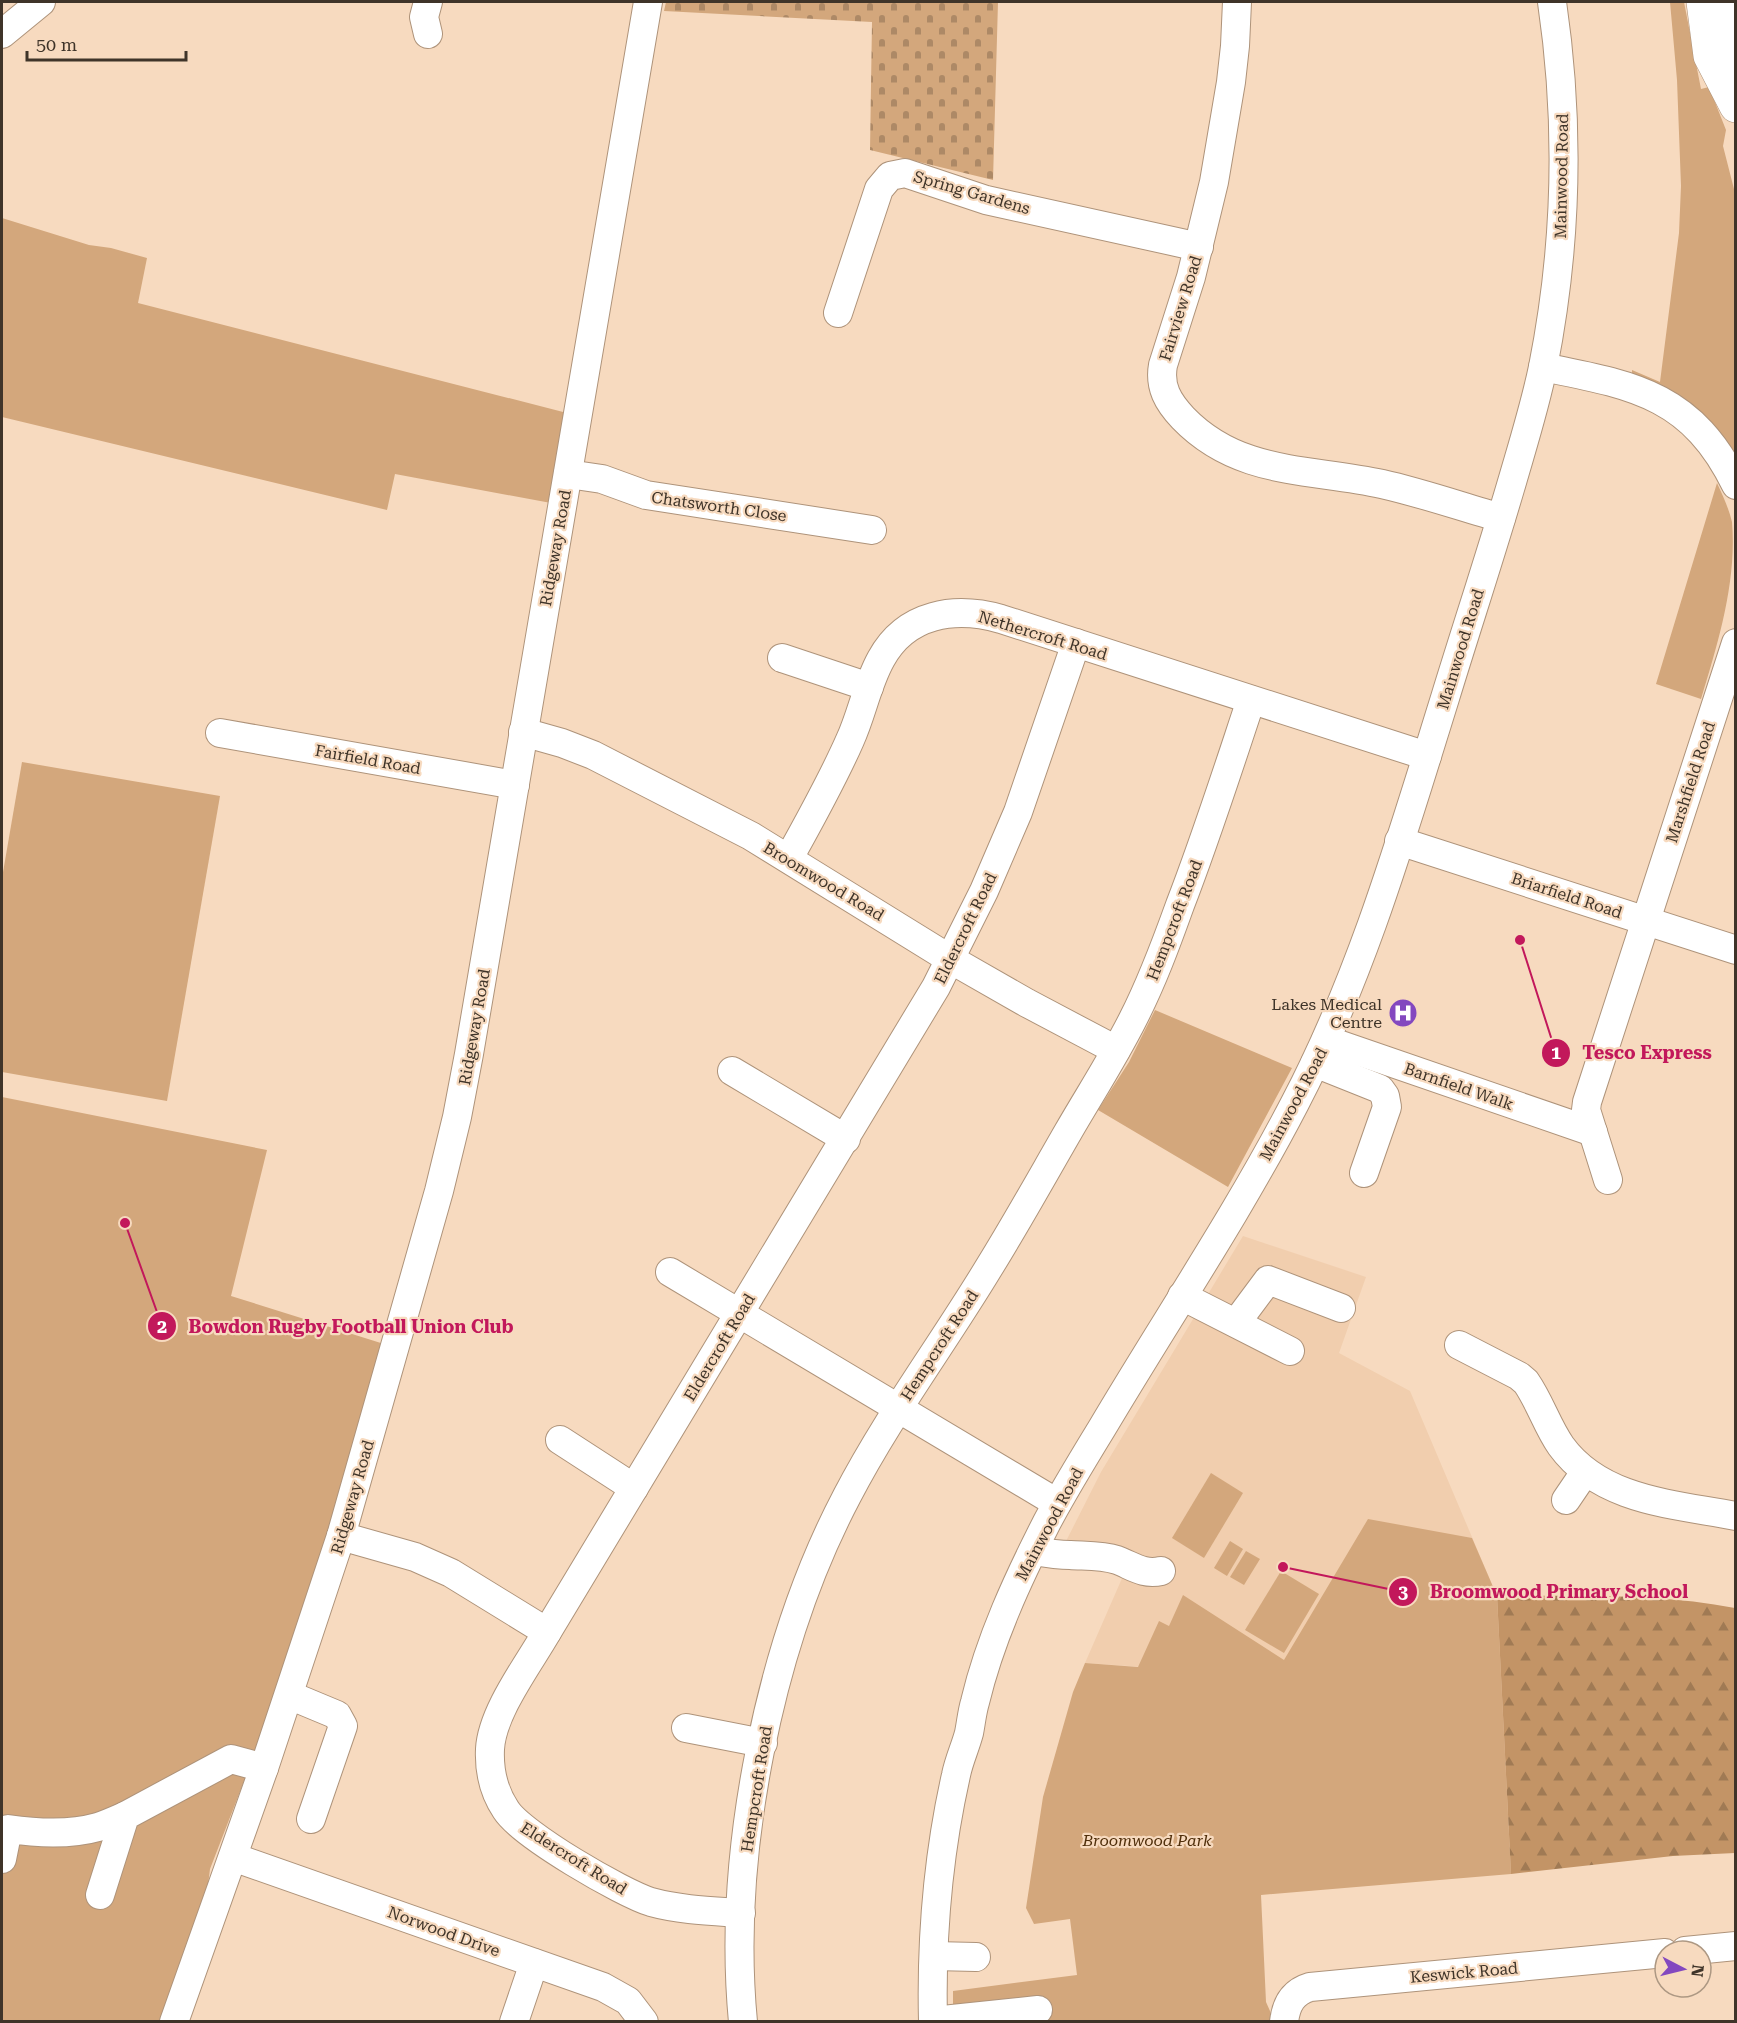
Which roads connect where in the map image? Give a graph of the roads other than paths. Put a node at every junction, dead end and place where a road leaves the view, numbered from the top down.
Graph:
1 (41, 2) edge
2 (428, 2) edge
3 (648, 2) edge
4 (1237, 2) edge
5 (1552, 2) edge
6 (1703, 2) edge
7 (1728, 2) edge
8 (2, 34) edge
9 (428, 34) dead end
10 (1736, 58) edge
11 (1736, 106) edge
12 (1199, 247) junction
13 (837, 315) dead end
14 (1543, 367) junction
15 (568, 474) junction
16 (1736, 485) edge
17 (1501, 518) junction
18 (872, 530) dead end
19 (1076, 643) junction
20 (1736, 643) edge
21 (780, 657) dead end
22 (869, 687) junction
23 (1728, 691) edge
24 (1251, 700) junction
25 (523, 732) junction
26 (220, 734) dead end
27 (1427, 756) junction
28 (515, 785) junction
29 (1399, 841) junction
30 (789, 858) junction
31 (1645, 921) junction
32 (1736, 950) edge
33 (950, 958) junction
34 (1116, 1050) junction
35 (1320, 1052) junction
36 (730, 1068) dead end
37 (1593, 1132) junction
38 (846, 1139) junction
39 (1364, 1173) dead end
40 (1608, 1180) dead end
41 (667, 1270) dead end
42 (1182, 1296) junction
43 (1341, 1308) dead end
44 (741, 1312) junction
45 (1236, 1323) junction
46 (1459, 1345) dead end
47 (1290, 1351) dead end
48 (899, 1407) junction
49 (557, 1438) dead end
50 (1585, 1472) junction
51 (634, 1488) junction
52 (1566, 1500) dead end
53 (1057, 1503) junction
54 (1736, 1516) edge
55 (341, 1536) junction
56 (1033, 1551) junction
57 (1161, 1571) dead end
58 (547, 1632) junction
59 (289, 1695) junction
60 (684, 1727) dead end
61 (763, 1743) junction
62 (264, 1768) junction
63 (124, 1816) junction
64 (311, 1819) dead end
65 (233, 1857) junction
66 (2, 1859) edge
67 (100, 1895) dead end
68 (741, 1913) junction
69 (1736, 1946) edge
70 (1713, 1948) edge
71 (1653, 1954) edge
72 (934, 1956) junction
73 (976, 1957) dead end
74 (534, 1963) junction
75 (1038, 2010) dead end
76 (933, 2021) edge
77 (174, 2022) edge
78 (514, 2022) edge
79 (644, 2022) edge
80 (743, 2022) edge
81 (1284, 2022) edge

1 - 8 street
2 - 9 street
3 - 15 street, Ridgeway Road
4 - 12 street, Fairview Road
5 - 14 street, Mainwood Road
6 - 11 highway
7 - 10 highway
12 - 13 street, Spring Gardens
12 - 17 street, Fairview Road
14 - 16 street
14 - 17 street, Mainwood Road
15 - 18 street, Chatsworth Close
15 - 25 street, Ridgeway Road
17 - 27 street, Mainwood Road
19 - 22 street, Nethercroft Road
19 - 24 street, Nethercroft Road
19 - 33 street, Eldercroft Road
20 - 23 street, Marshfield Road
21 - 22 street
22 - 30 street, Nethercroft Road
23 - 31 street, Marshfield Road
24 - 27 street, Nethercroft Road
24 - 34 street, Hempcroft Road
25 - 28 street, Ridgeway Road
25 - 30 street, Broomwood Road
26 - 28 street, Fairfield Road
27 - 29 street, Mainwood Road
28 - 55 street, Ridgeway Road
29 - 31 street, Briarfield Road
29 - 35 street, Mainwood Road
30 - 33 street, Broomwood Road
31 - 32 street, Briarfield Road
31 - 37 street, Marshfield Road
33 - 34 street, Broomwood Road
33 - 38 street, Eldercroft Road
34 - 48 street, Hempcroft Road
35 - 37 street, Barnfield Walk
35 - 39 street
35 - 42 street, Mainwood Road
36 - 38 street
37 - 40 street, Marshfield Road
38 - 44 street, Eldercroft Road
41 - 44 street
42 - 45 street
42 - 53 street, Mainwood Road
43 - 45 street
44 - 48 street
44 - 51 street, Eldercroft Road
45 - 47 street
46 - 50 street
48 - 53 street
48 - 61 street, Hempcroft Road
49 - 51 street
50 - 52 street
50 - 54 street
51 - 58 street, Eldercroft Road
53 - 56 street, Mainwood Road
55 - 58 street
55 - 59 street, Ridgeway Road
56 - 57 street
56 - 72 street, Mainwood Road
58 - 68 street, Eldercroft Road
59 - 62 street, Ridgeway Road
59 - 64 street
60 - 61 street
61 - 68 street, Hempcroft Road
62 - 63 street
62 - 65 street, Ridgeway Road
63 - 66 street
63 - 67 street
65 - 74 street, Norwood Drive
65 - 77 street, Ridgeway Road
68 - 80 street, Hempcroft Road
69 - 70 street
71 - 81 street, Keswick Road
72 - 73 street
72 - 76 street, Mainwood Road
74 - 78 street
74 - 79 street, Norwood Drive
75 - 76 street

